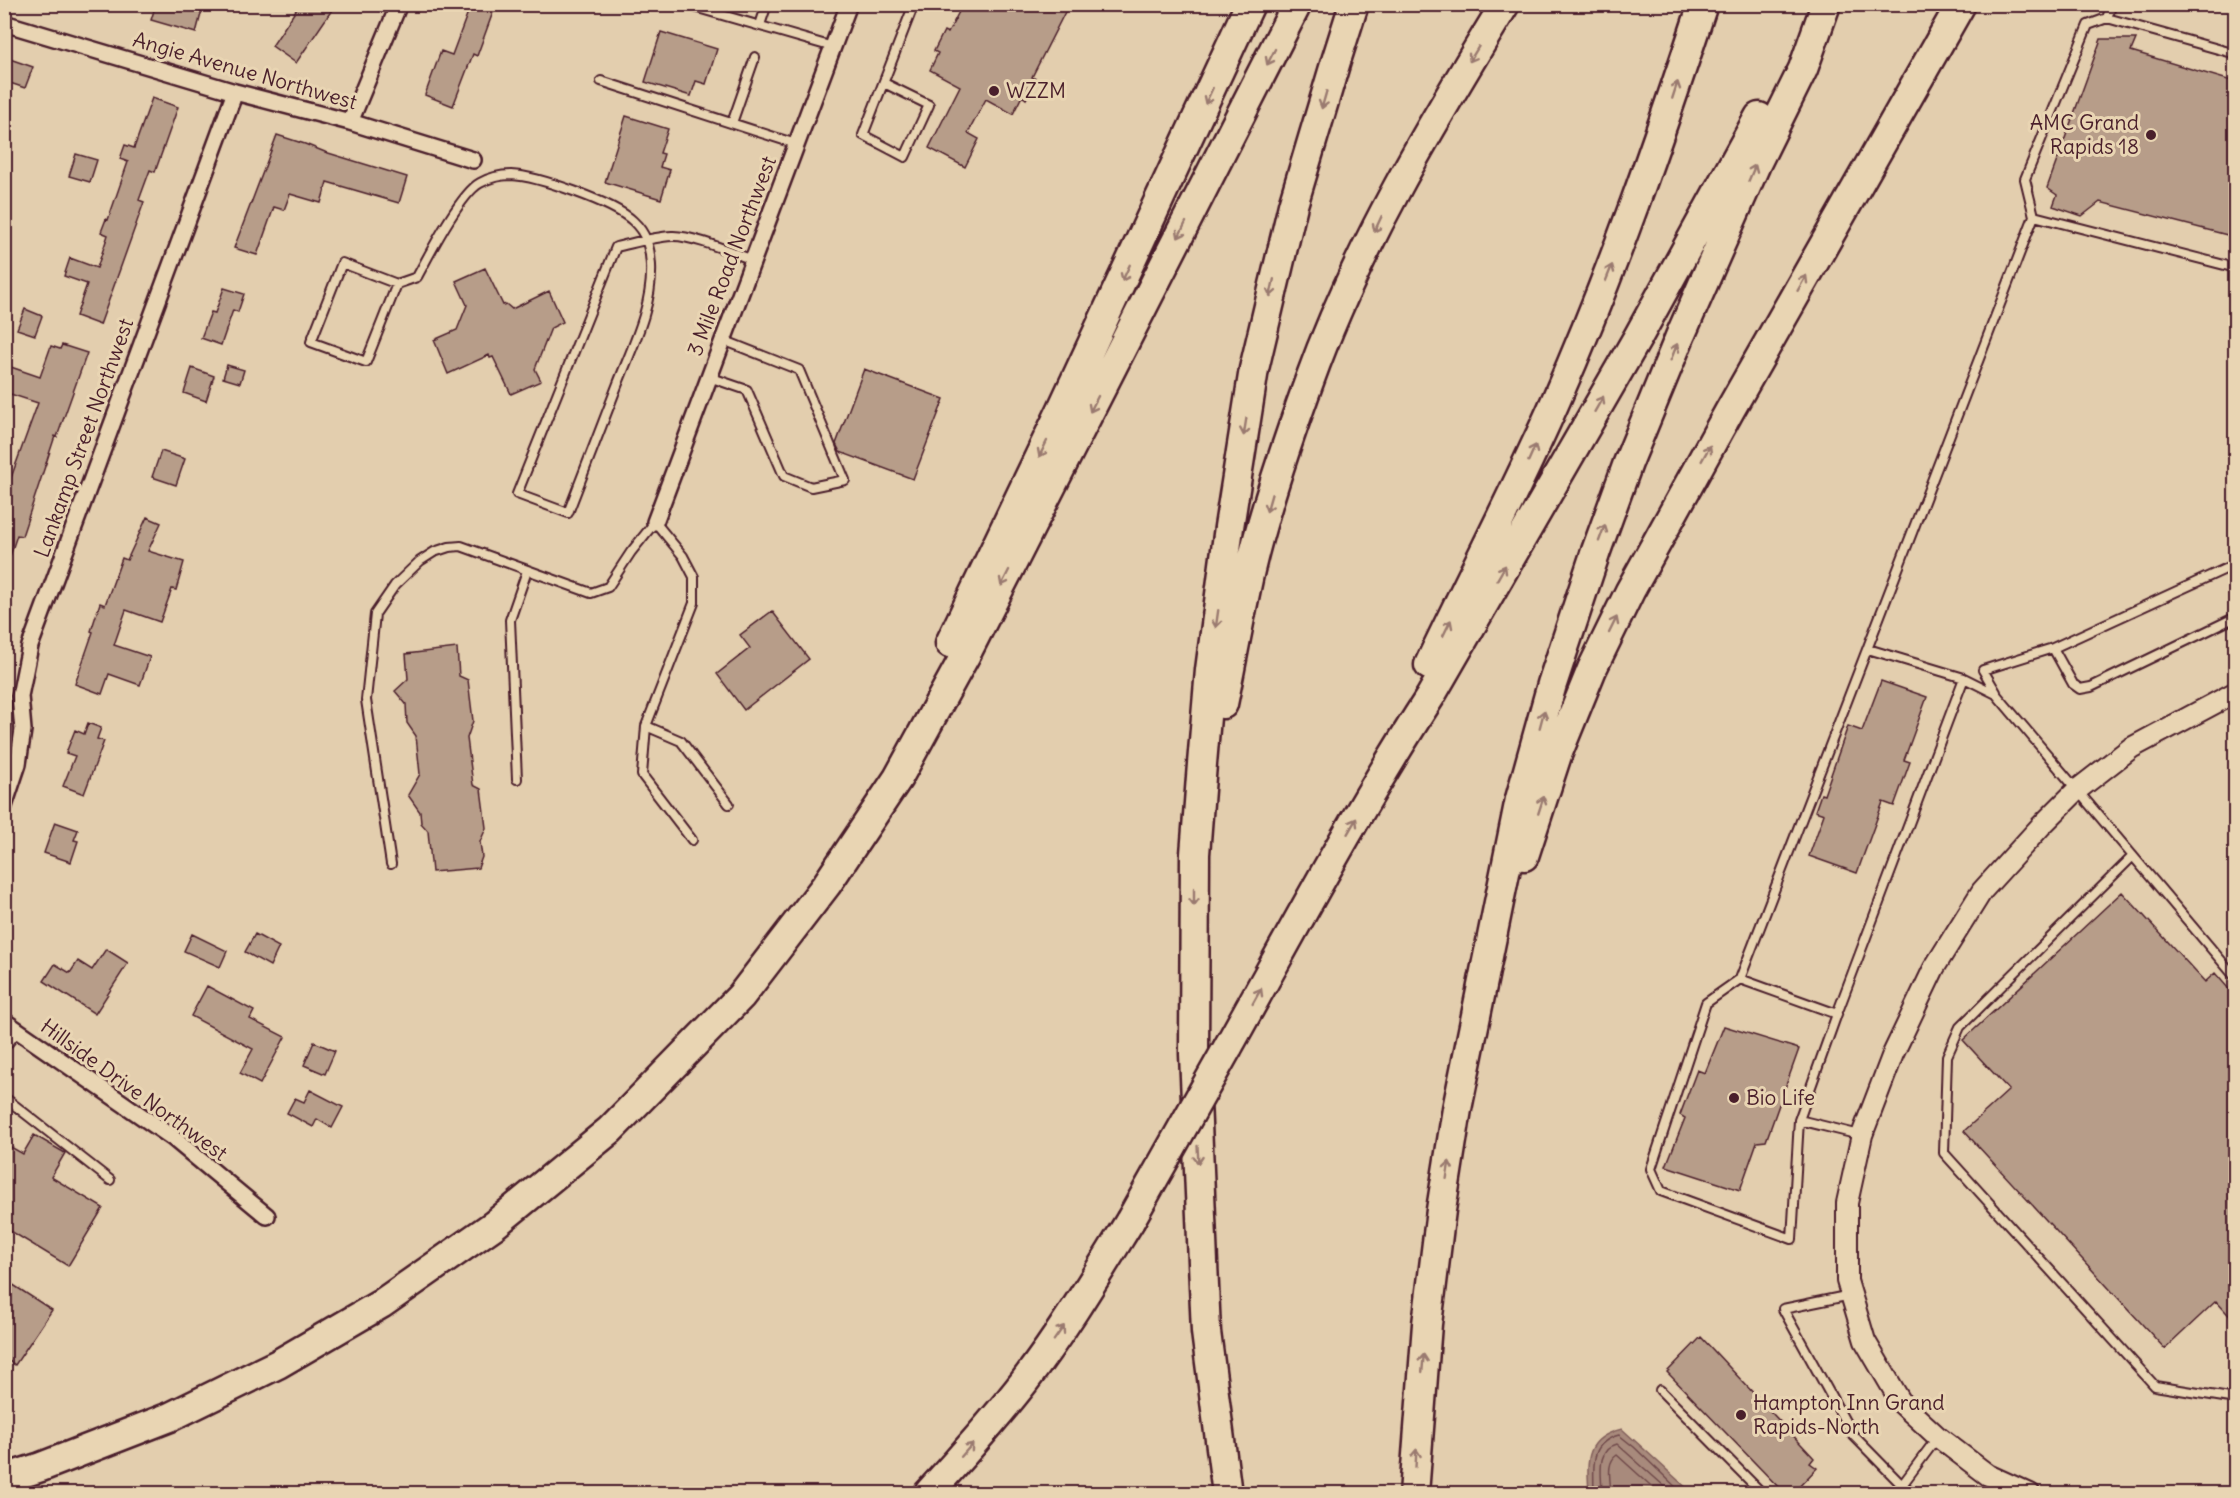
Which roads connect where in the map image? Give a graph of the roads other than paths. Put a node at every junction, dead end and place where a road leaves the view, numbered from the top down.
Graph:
1 (399, 4) edge
2 (684, 4) edge
3 (767, 4) edge
4 (849, 4) edge
5 (914, 4) edge
6 (1250, 4) edge
7 (1298, 4) edge
8 (1354, 4) edge
9 (1505, 4) edge
10 (1703, 4) edge
11 (1961, 4) edge
12 (2112, 4) edge
13 (1826, 6) edge
14 (2107, 18) junction
15 (4, 23) edge
16 (760, 25) junction
17 (833, 47) junction
18 (2235, 54) edge
19 (755, 57) dead end
20 (601, 81) dead end
21 (884, 83) junction
22 (235, 92) junction
23 (350, 122) junction
24 (732, 123) junction
25 (796, 144) junction
26 (473, 160) dead end
27 (2034, 216) junction
28 (648, 240) junction
29 (753, 260) junction
30 (2235, 267) edge
31 (398, 284) junction
32 (723, 340) junction
33 (709, 377) junction
34 (655, 522) junction
35 (2235, 564) edge
36 (527, 571) junction
37 (2235, 617) edge
38 (2053, 648) junction
39 (1868, 649) junction
40 (1964, 678) junction
41 (2235, 692) edge
42 (1996, 694) junction
43 (646, 726) junction
44 (1402, 741) junction
45 (517, 778) dead end
46 (898, 778) junction
47 (2077, 790) junction
48 (729, 804) dead end
49 (4, 806) edge
50 (692, 840) dead end
51 (1195, 854) junction
52 (2133, 856) junction
53 (391, 864) dead end
54 (2235, 978) edge
55 (1740, 979) junction
56 (1478, 1001) junction
57 (1838, 1014) junction
58 (4, 1021) edge
59 (18, 1031) junction
60 (4, 1048) edge
61 (4, 1097) edge
62 (1799, 1120) junction
63 (1862, 1135) junction
64 (110, 1180) dead end
65 (267, 1216) dead end
66 (1851, 1295) junction
67 (1660, 1390) dead end
68 (2235, 1399) edge
69 (1938, 1437) junction
70 (4, 1479) edge
71 (1902, 1485) junction
72 (928, 1494) edge
73 (1227, 1494) edge
74 (1414, 1494) edge
75 (1763, 1494) edge
76 (1916, 1494) edge
77 (2030, 1494) edge

1 - 23 street
2 - 16 lane
3 - 16 lane
4 - 17 street, 3 Mile Road Northwest
5 - 21 lane
6 -> 46 highway
7 -> 46 highway
8 -> 51 highway
9 -> 51 highway
44 -> 10 highway
56 -> 11 highway
12 - 14 lane
44 -> 13 highway
56 -> 13 highway
14 - 18 lane
14 - 27 lane
15 - 22 street, Angie Avenue Northwest
16 - 17 lane
17 - 25 street, 3 Mile Road Northwest
19 - 24 lane
20 - 24 lane
21 - 21 lane
22 - 23 street, Angie Avenue Northwest
22 - 49 street, Lankamp Street Northwest
23 - 26 street, Angie Avenue Northwest
24 - 25 lane
25 - 29 street, 3 Mile Road Northwest
27 - 30 lane
27 - 39 lane
28 - 28 lane
28 - 29 lane
28 - 31 lane
29 - 32 street, 3 Mile Road Northwest
31 - 31 lane
32 - 33 street, 3 Mile Road Northwest
32 - 33 lane
33 - 34 street, 3 Mile Road Northwest
34 - 36 lane
34 - 43 lane
35 - 38 lane
36 - 45 lane
36 - 53 lane
37 - 38 lane
38 - 42 lane
39 - 40 lane
39 - 55 lane
40 - 42 lane
40 - 57 lane
41 - 47 street
42 - 47 lane
43 - 48 lane
43 - 50 lane
72 -> 44 highway, bridge
46 - 70 highway
47 - 52 lane
47 - 63 street
51 -> 73 highway
52 - 54 lane
52 - 68 lane
55 - 57 lane
55 - 62 lane
74 -> 56 highway
57 - 62 lane
58 - 59 street, Hillside Drive Northwest
59 - 60 lane
59 - 65 street, Hillside Drive Northwest
61 - 64 lane
62 - 63 lane
63 - 66 street
66 - 69 street
66 - 71 lane
67 - 75 lane
69 - 71 lane
69 - 77 street
71 - 76 lane

